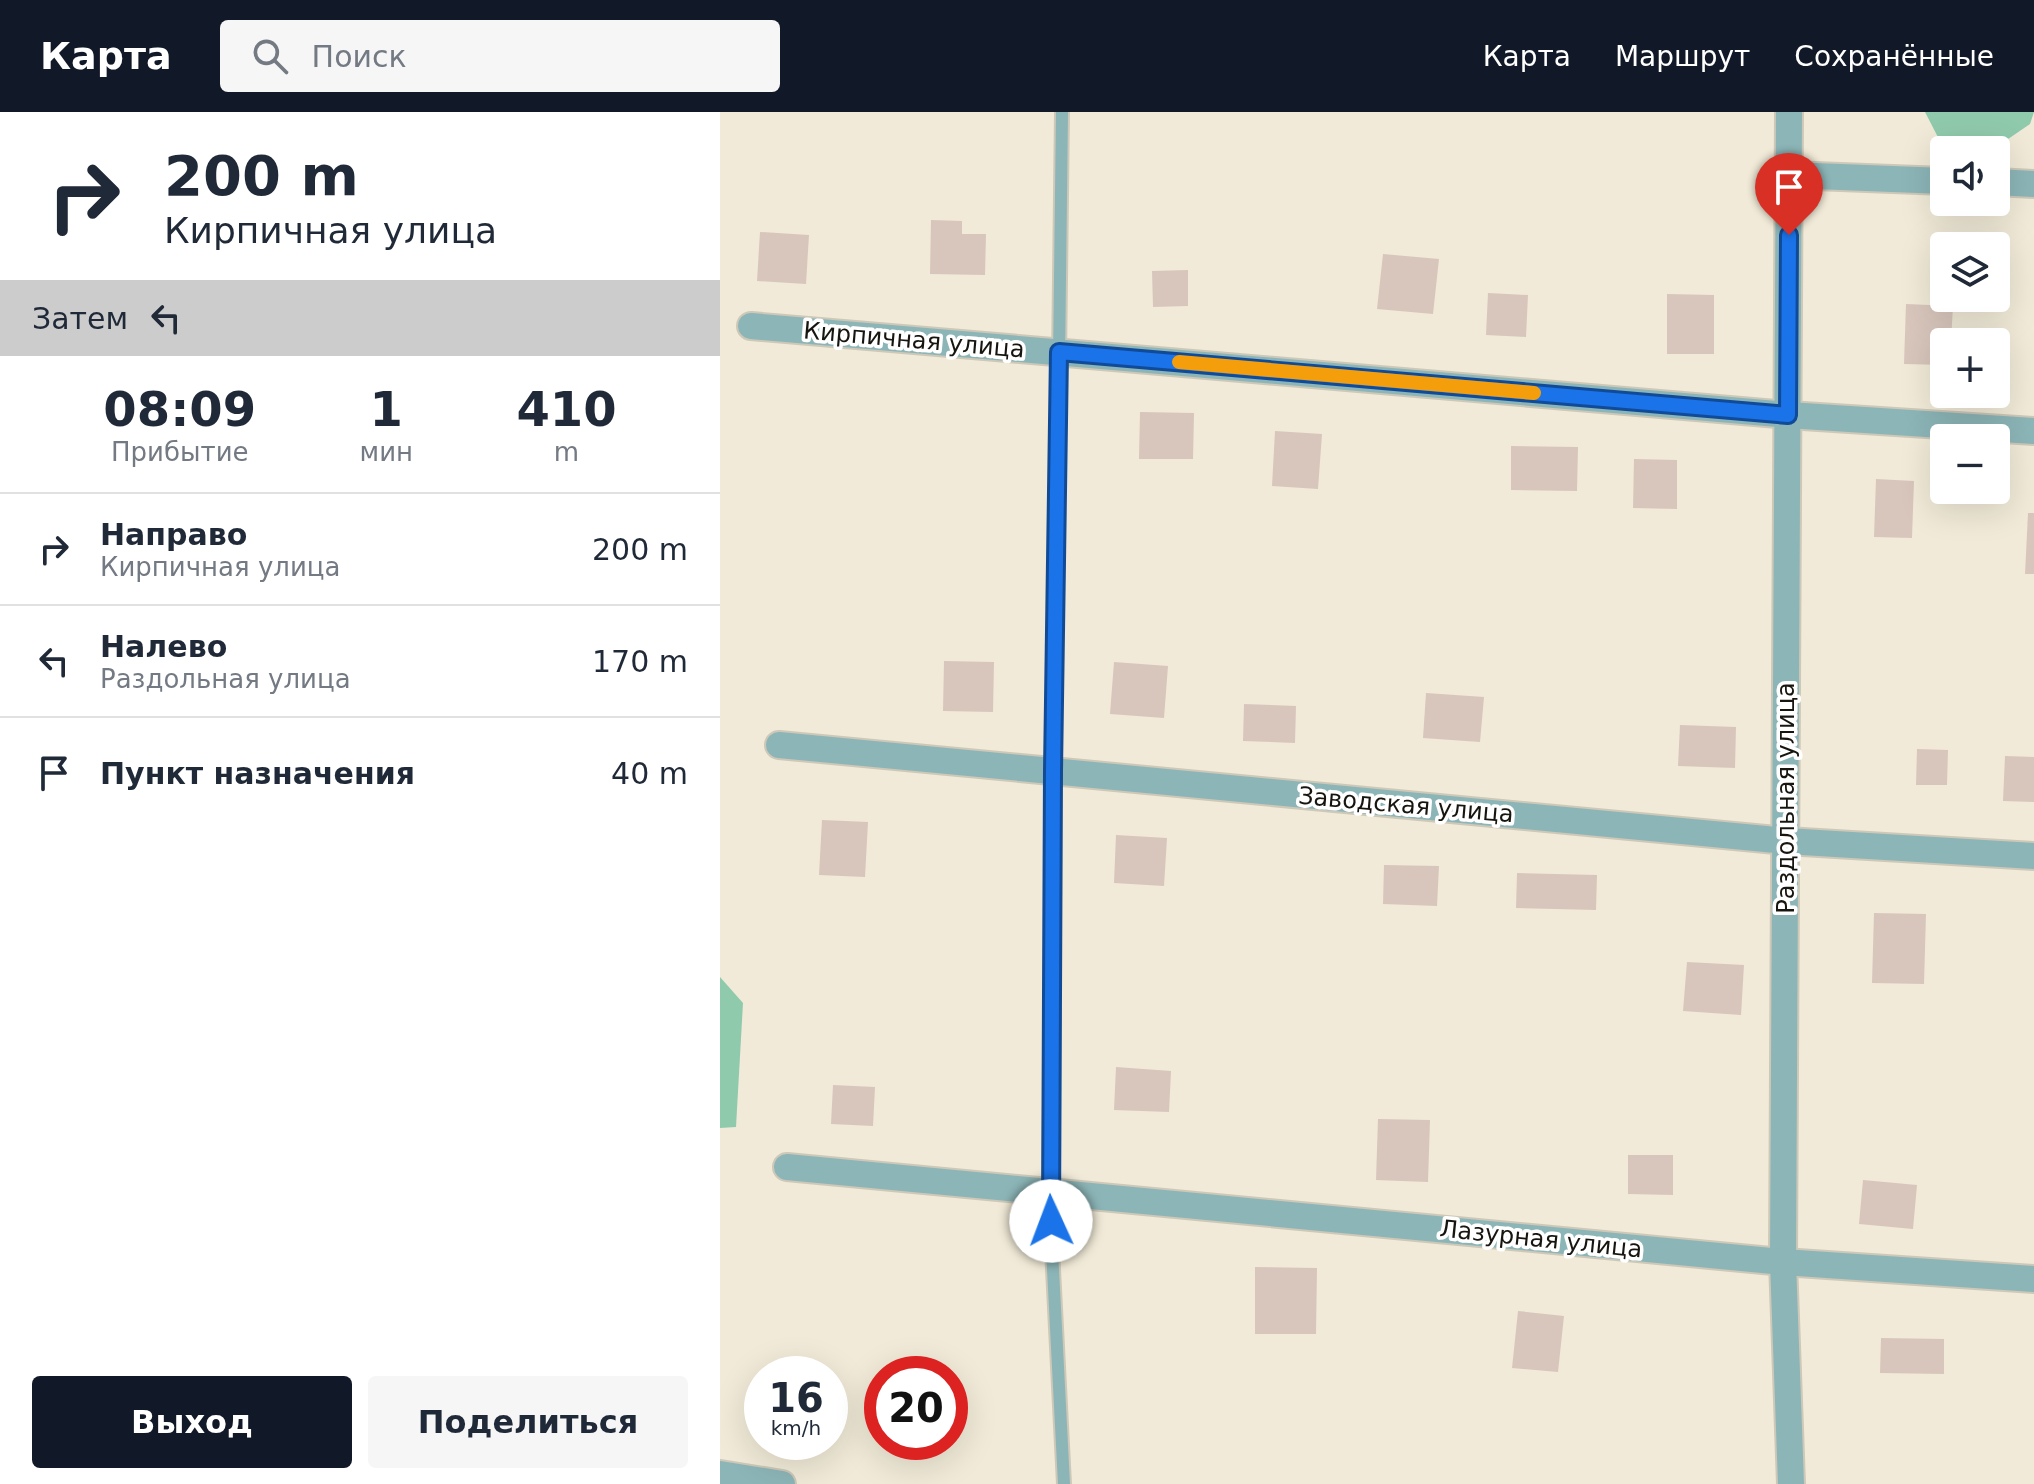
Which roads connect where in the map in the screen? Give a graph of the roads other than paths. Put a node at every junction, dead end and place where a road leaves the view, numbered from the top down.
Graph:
1 (1062, 112) edge
2 (1789, 112) edge
3 (1789, 175) junction
4 (1930, 180) edge
5 (2010, 183) edge
6 (2034, 184) edge
7 (751, 326) dead end
8 (1059, 352) junction
9 (1788, 415) junction
10 (2034, 431) edge
11 (779, 745) dead end
12 (1053, 771) junction
13 (1786, 841) junction
14 (2034, 856) edge
15 (787, 1167) dead end
16 (1049, 1191) junction
17 (1783, 1262) junction
18 (2034, 1279) edge
19 (720, 1474) edge
20 (782, 1484) edge
21 (1064, 1484) edge
22 (1791, 1484) edge

1 - 8 lane
2 - 3 street, Раздольная улица
3 - 4 street
3 - 9 street, Раздольная улица
5 - 6 street
7 - 8 street, Кирпичная улица
8 - 9 street, Кирпичная улица
8 - 12 lane
9 - 10 street, Кирпичная улица
9 - 13 street, Раздольная улица
11 - 12 street, Заводская улица
12 - 13 street, Заводская улица
12 - 16 lane
13 - 14 street, Заводская улица
13 - 17 street, Раздольная улица
15 - 16 street, Лазурная улица
16 - 17 street, Лазурная улица
16 - 21 lane
17 - 18 street, Лазурная улица
17 - 22 street, Раздольная улица
19 - 20 street

